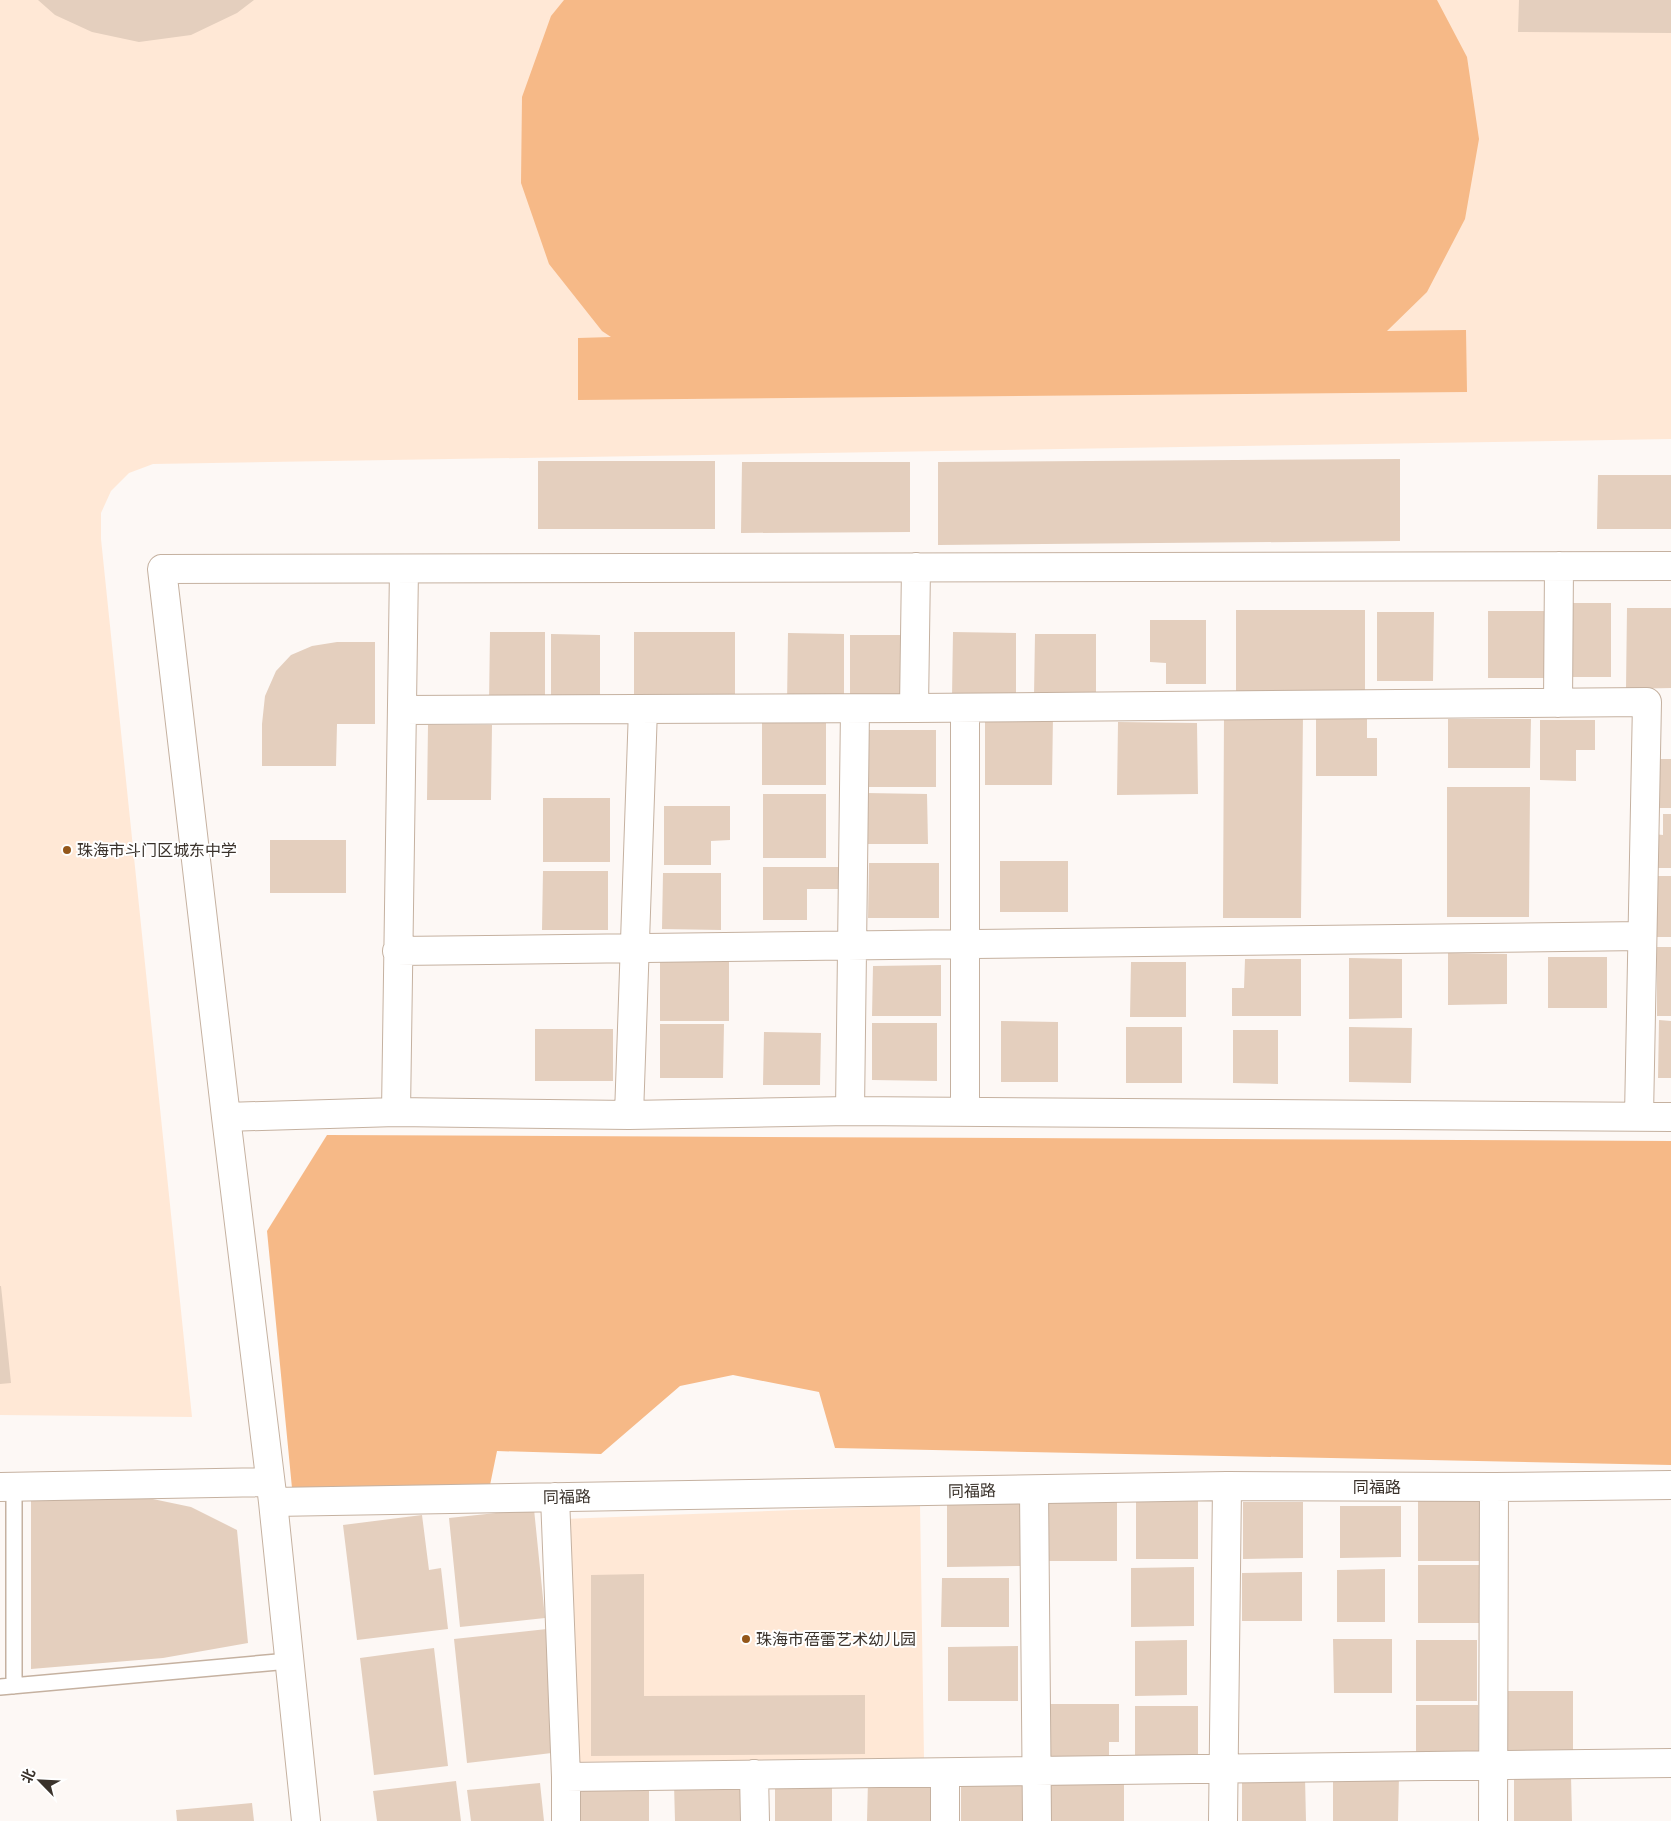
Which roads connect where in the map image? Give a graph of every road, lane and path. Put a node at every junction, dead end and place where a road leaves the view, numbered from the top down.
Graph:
1 (1559, 566) junction
2 (1671, 566) edge
3 (916, 568) junction
4 (404, 569) junction
5 (1558, 703) junction
6 (914, 708) junction
7 (965, 708) junction
8 (643, 709) junction
9 (855, 709) junction
10 (402, 710) junction
11 (1642, 936) junction
12 (964, 944) junction
13 (852, 945) junction
14 (636, 948) junction
15 (397, 951) junction
16 (850, 1111) junction
17 (396, 1112) junction
18 (964, 1112) junction
19 (629, 1115) junction
20 (1639, 1116) junction
21 (1671, 1117) edge
22 (226, 1118) junction
23 (1671, 1485) edge
24 (1227, 1486) junction
25 (7, 1487) edge
26 (1494, 1487) junction
27 (1034, 1490) junction
28 (271, 1492) junction
29 (555, 1497) junction
30 (289, 1661) junction
31 (7, 1687) edge
32 (1671, 1763) edge
33 (1493, 1765) junction
34 (1224, 1769) junction
35 (1036, 1771) junction
36 (945, 1772) junction
37 (754, 1774) junction
38 (566, 1777) junction
39 (306, 1821) edge
40 (566, 1821) edge
41 (755, 1821) edge
42 (945, 1821) edge
43 (1037, 1821) edge
44 (1223, 1821) edge
45 (1493, 1821) edge

1 - 2 street
1 - 3 street
1 - 5 street
3 - 4 street
3 - 6 street
4 - 10 street
4 - 22 street
5 - 7 street
5 - 11 street
6 - 7 street
6 - 9 street
7 - 12 street
8 - 9 street
8 - 10 street
8 - 14 street
9 - 13 street
10 - 15 street
11 - 12 street
11 - 20 street
12 - 13 street
12 - 18 street
13 - 14 street
13 - 16 street
14 - 15 street
14 - 19 street
15 - 17 street
16 - 18 street
16 - 19 street
17 - 19 street
17 - 22 street
18 - 20 street
20 - 21 street
22 - 28 street
23 - 26 street, 同福路
24 - 26 street, 同福路
24 - 27 street, 同福路
24 - 34 street
25 - 28 street, 同福路
25 - 31 lane
26 - 33 street
27 - 29 street, 同福路
27 - 35 street
28 - 29 street, 同福路
28 - 30 street
29 - 38 street
30 - 31 lane
30 - 39 street
32 - 33 street
33 - 34 street
33 - 45 street
34 - 35 street
34 - 44 street
35 - 36 street
35 - 43 street
36 - 37 street
36 - 42 street
37 - 38 street
37 - 41 street
38 - 40 street

